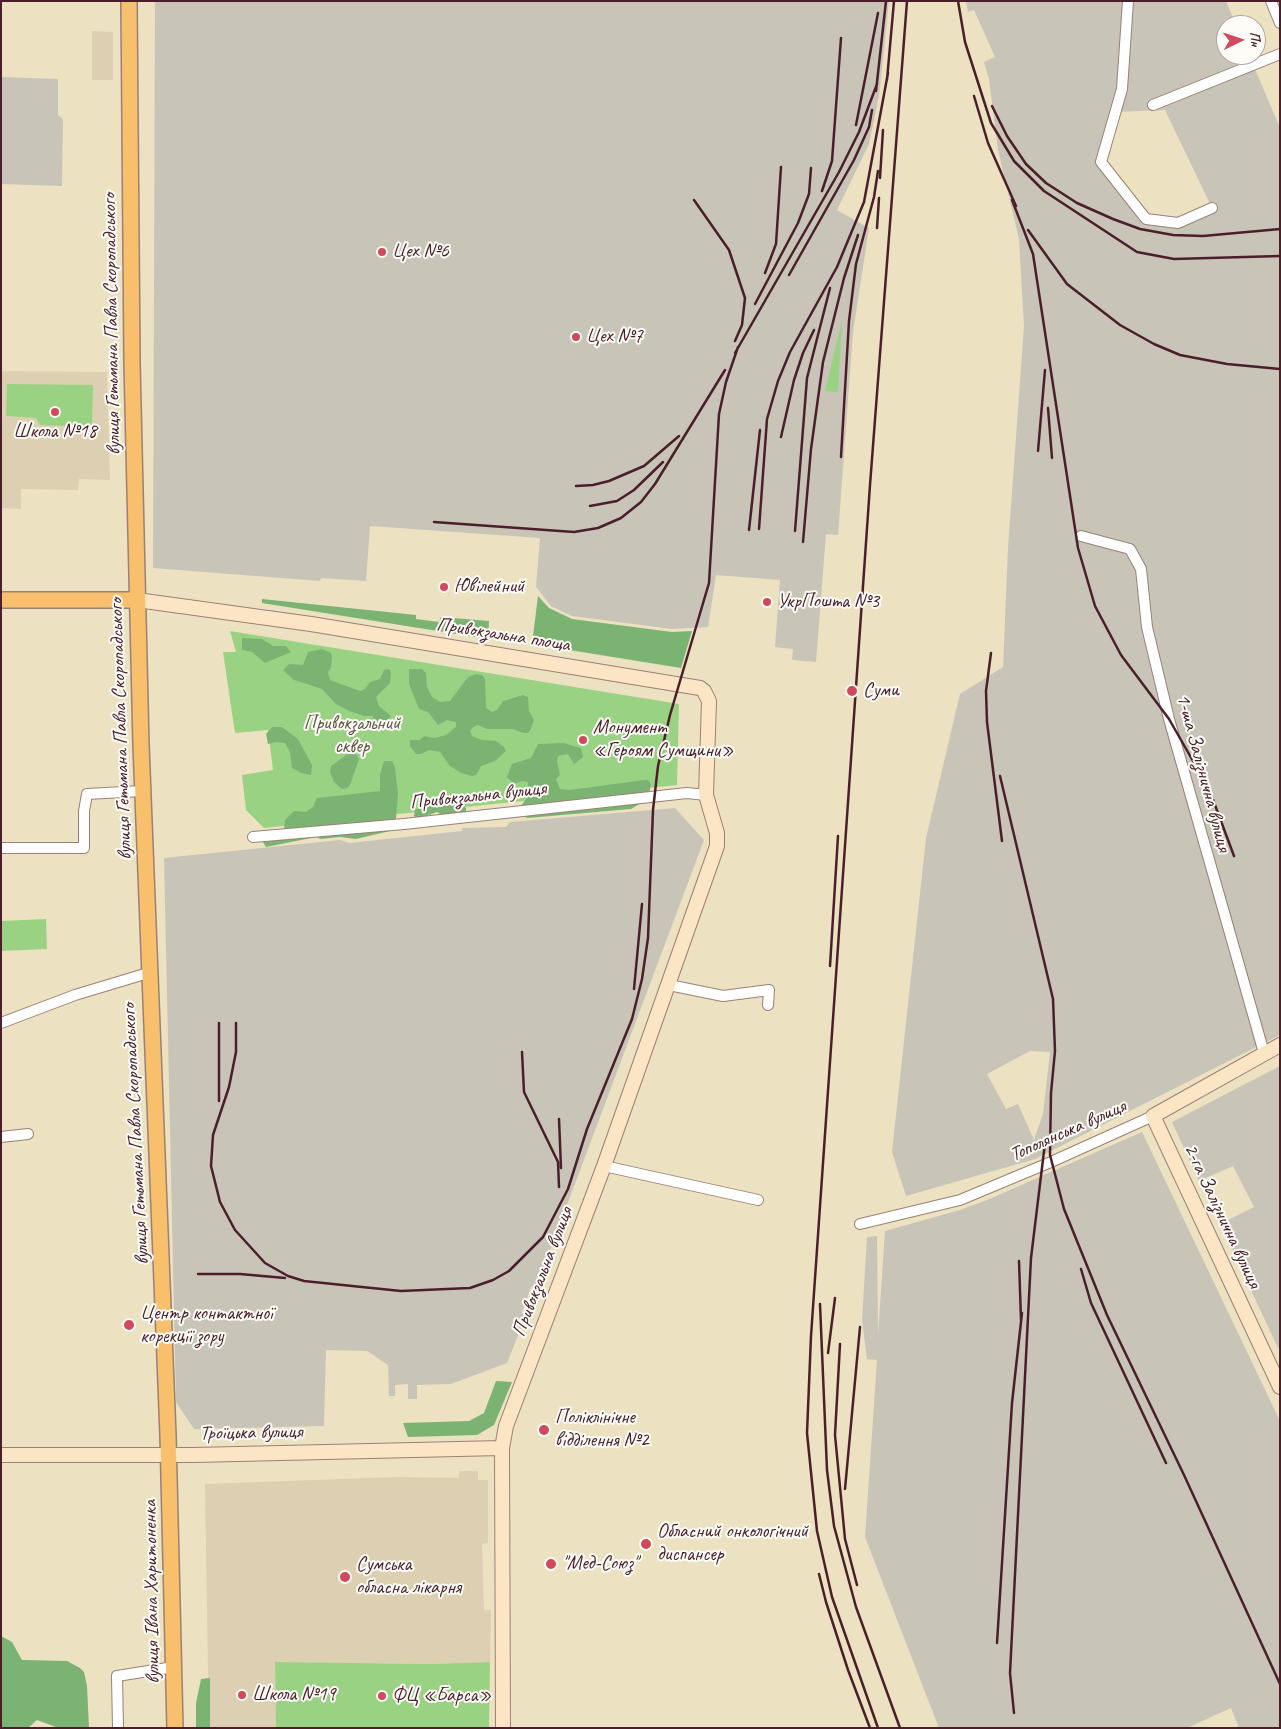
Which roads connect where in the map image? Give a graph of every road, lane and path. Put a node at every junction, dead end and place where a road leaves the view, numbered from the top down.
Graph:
1 (129, 1) edge
2 (1128, 1) edge
3 (1271, 1) edge
4 (1280, 23) edge
5 (1280, 54) edge
6 (1153, 105) dead end
7 (1212, 208) dead end
8 (1081, 536) dead end
9 (1, 600) edge
10 (137, 600) junction
11 (142, 791) junction
12 (706, 794) junction
13 (254, 837) dead end
14 (717, 846) joint
15 (1, 848) edge
16 (148, 973) junction
17 (669, 986) junction
18 (768, 1005) dead end
19 (1, 1023) edge
20 (1280, 1045) edge
21 (1264, 1053) junction
22 (1153, 1116) junction
23 (28, 1134) dead end
24 (1, 1136) edge
25 (604, 1166) junction
26 (758, 1200) dead end
27 (860, 1224) dead end
28 (1280, 1387) edge
29 (502, 1448) junction
30 (1, 1455) edge
31 (169, 1455) junction
32 (174, 1667) junction
33 (118, 1728) edge
34 (175, 1728) edge
35 (503, 1728) edge

1 - 10 main road, вулиця Гетьмана Павла Скоропадського
2 - 7 street
3 - 4 street
5 - 6 street
8 - 21 street, 1-ша Залізнична вулиця
9 - 10 main road
10 - 11 main road, вулиця Гетьмана Павла Скоропадського
10 - 12 main road, Привокзальна площа
11 - 15 street
11 - 16 main road, вулиця Гетьмана Павла Скоропадського
12 - 13 street, Привокзальна вулиця
12 - 14 main road, Привокзальна площа
14 - 17 main road, Привокзальна вулиця
16 - 19 street
16 - 31 main road, вулиця Гетьмана Павла Скоропадського
17 - 18 street
17 - 25 main road, Привокзальна вулиця
20 - 21 main road, Тополянська вулиця
21 - 22 main road, Тополянська вулиця
22 - 27 street, Тополянська вулиця
22 - 28 main road, 2-га Залізнична вулиця
23 - 24 street
25 - 26 street
25 - 29 main road, Привокзальна вулиця
29 - 31 main road, Троїцька вулиця
29 - 35 main road, Привокзальна вулиця
30 - 31 main road, Троїцька вулиця
31 - 32 main road, вулиця Івана Харитоненка
32 - 33 street
32 - 34 main road, вулиця Івана Харитоненка

